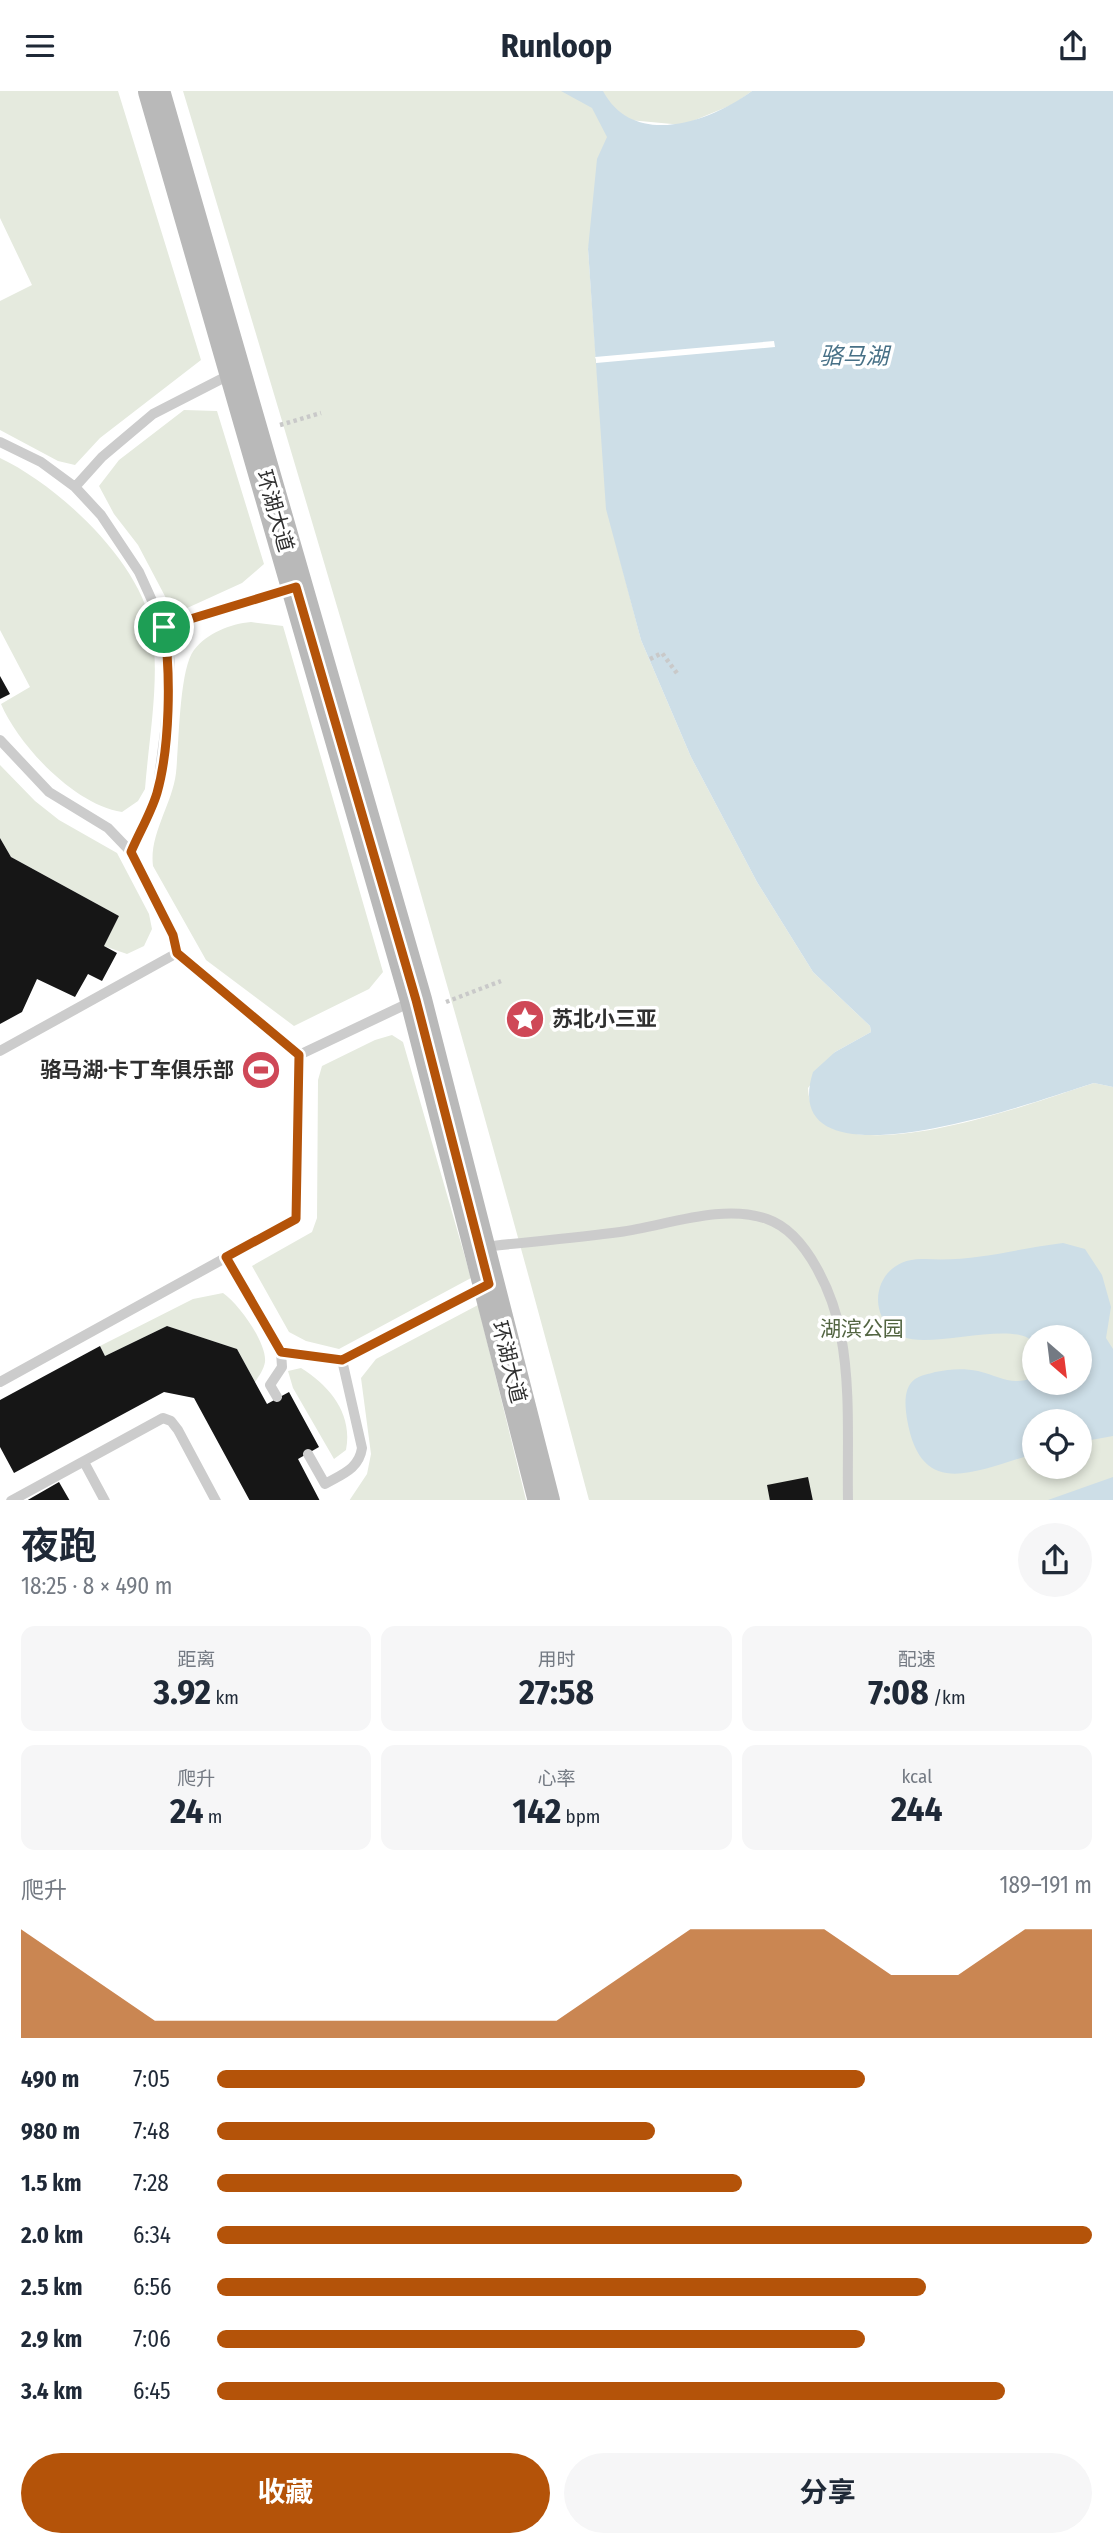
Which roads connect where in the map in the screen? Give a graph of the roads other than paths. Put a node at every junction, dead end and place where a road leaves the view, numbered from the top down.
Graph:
1 (154, 91) edge
2 (235, 372) junction
3 (0, 442) edge
4 (75, 487) junction
5 (296, 587) junction
6 (164, 627) junction
7 (0, 740) edge
8 (131, 852) junction
9 (177, 953) junction
10 (417, 1006) junction
11 (0, 1051) edge
12 (299, 1055) junction
13 (480, 1247) junction
14 (226, 1257) junction
15 (489, 1284) junction
16 (281, 1352) junction
17 (342, 1360) junction
18 (0, 1382) edge
19 (277, 1397) dead end
20 (308, 1454) dead end
21 (84, 1462) junction
22 (11, 1500) edge
23 (105, 1500) edge
24 (216, 1500) edge
25 (544, 1500) edge
26 (849, 1500) edge

1 - 2 street, 环湖大道
2 - 4 lane
2 - 5 street, 环湖大道
3 - 4 lane
4 - 6 lane
5 - 6 lane
5 - 10 street, 环湖大道
6 - 8 lane
7 - 8 lane
8 - 9 lane
9 - 11 lane
9 - 12 lane
10 - 12 lane
10 - 13 street, 环湖大道
12 - 14 lane
13 - 15 street, 环湖大道
13 - 26 lane
14 - 16 lane
14 - 18 lane
15 - 17 lane
15 - 25 street, 环湖大道
16 - 17 lane
16 - 19 lane
17 - 20 lane
21 - 22 lane
21 - 23 lane
21 - 24 lane

